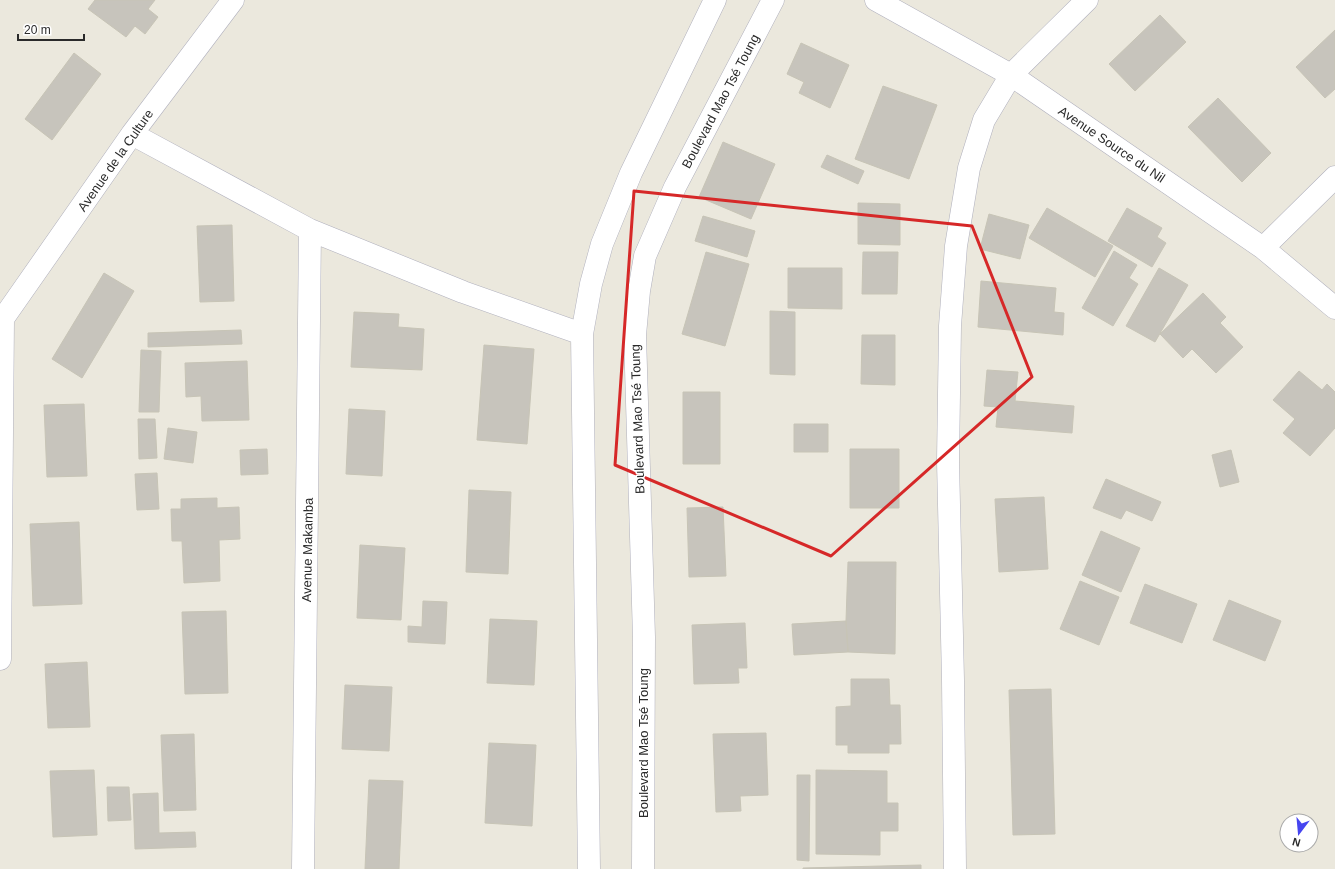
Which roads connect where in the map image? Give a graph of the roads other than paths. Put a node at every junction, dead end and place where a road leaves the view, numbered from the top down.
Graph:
1 (234, 0) edge
2 (715, 0) edge
3 (773, 0) edge
4 (876, 0) edge
5 (1087, 0) edge
6 (1011, 75) junction
7 (132, 134) junction
8 (1335, 177) edge
9 (310, 230) junction
10 (1262, 248) junction
11 (1335, 308) edge
12 (2, 321) edge
13 (582, 334) junction
14 (0, 659) edge
15 (303, 869) edge
16 (589, 869) edge
17 (643, 869) edge
18 (955, 869) edge

1 - 7 street, Avenue de la Culture
2 - 13 street
3 - 17 street, Boulevard Mao Tsé Toung
4 - 6 street, Avenue Source du Nil
5 - 6 street
6 - 10 street, Avenue Source du Nil
6 - 18 street
7 - 9 street
7 - 12 street, Avenue de la Culture
8 - 10 street
9 - 13 street
9 - 15 street, Avenue Makamba
10 - 11 street, Avenue Source du Nil
12 - 14 street
13 - 16 street

